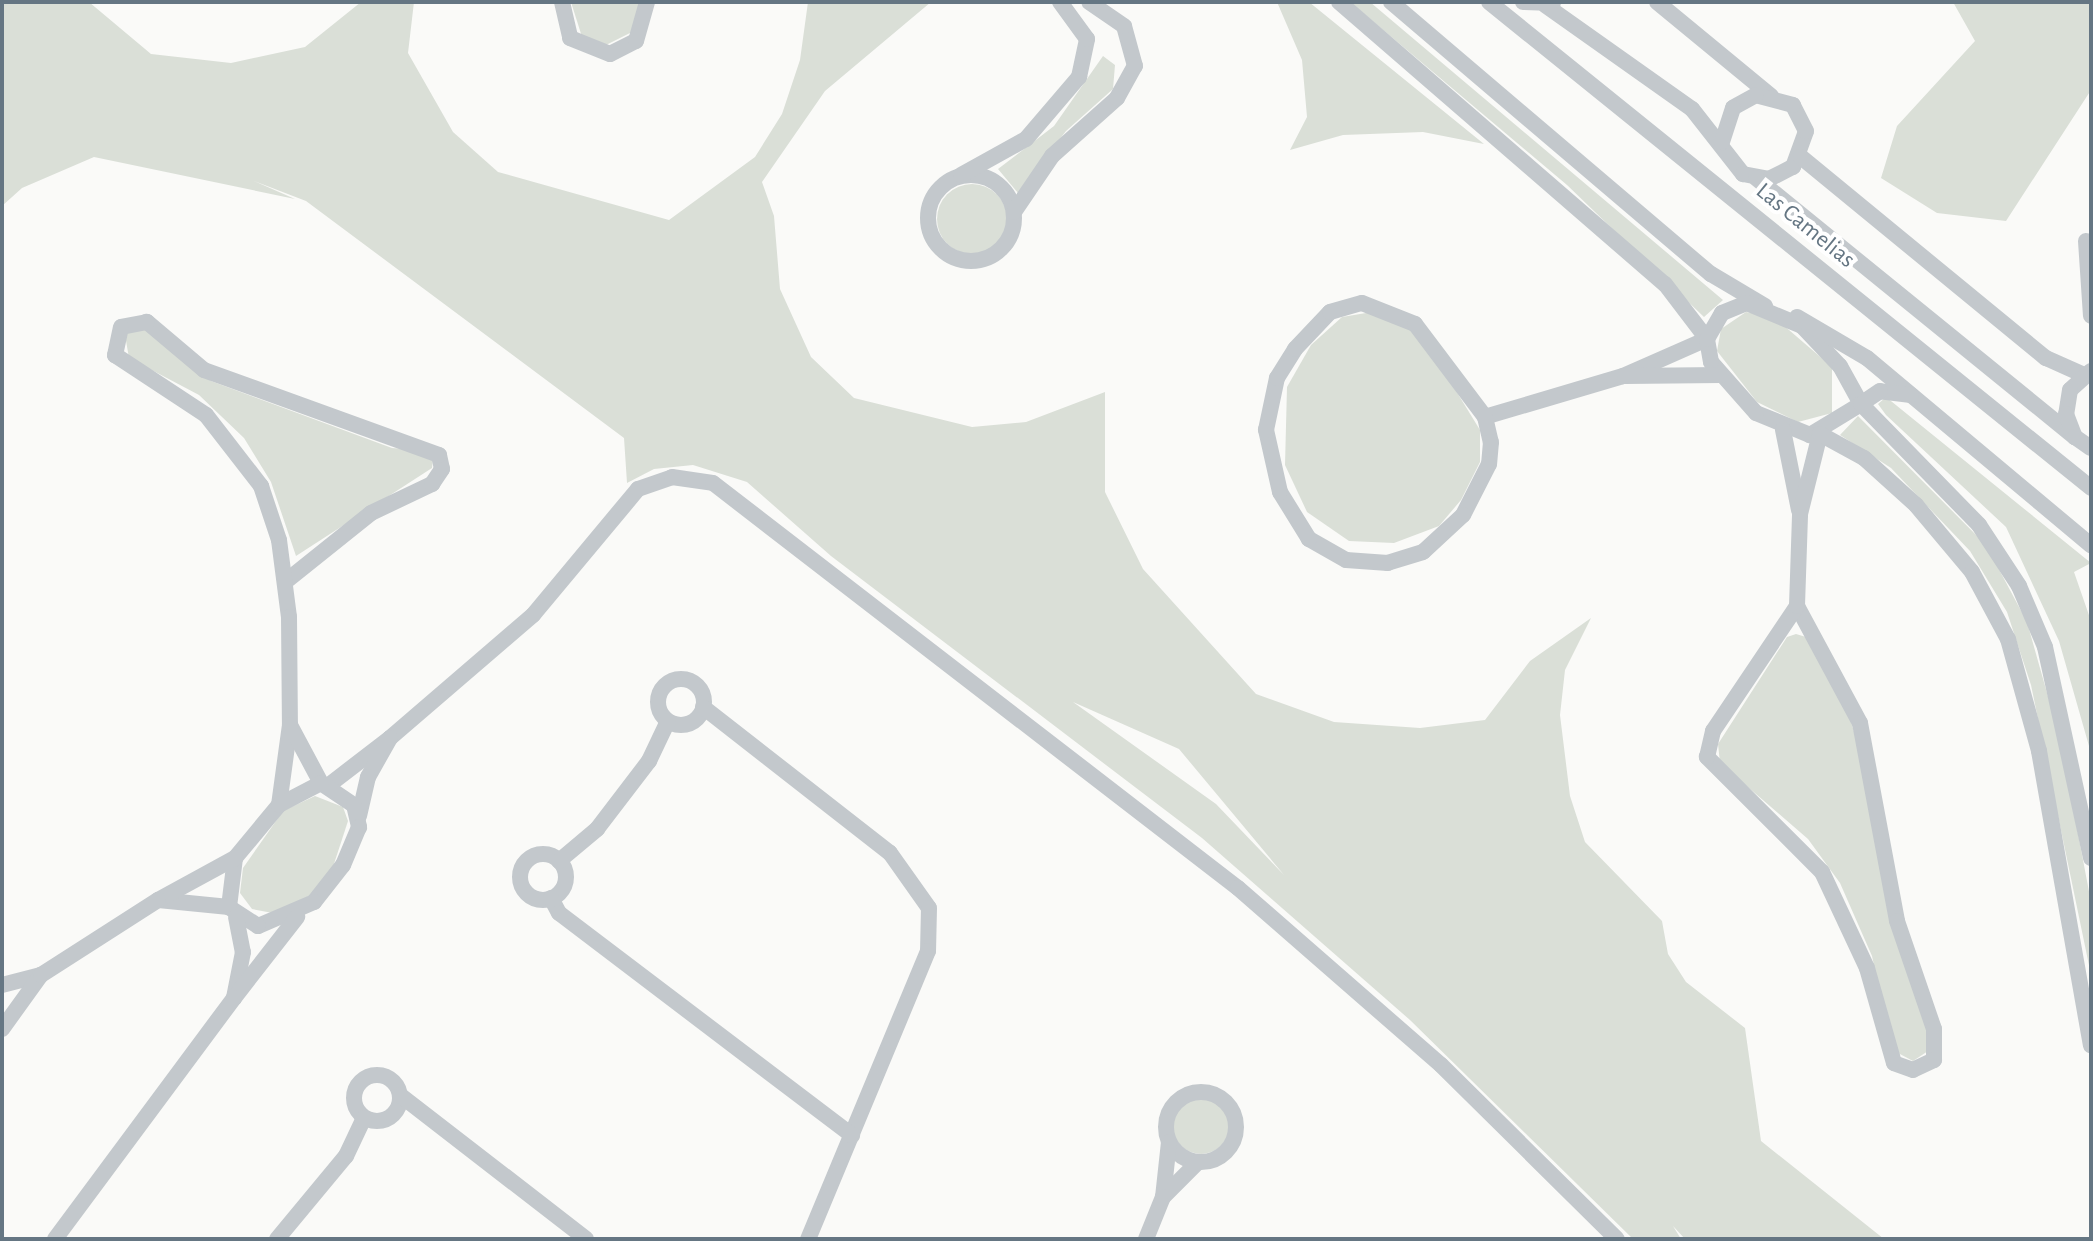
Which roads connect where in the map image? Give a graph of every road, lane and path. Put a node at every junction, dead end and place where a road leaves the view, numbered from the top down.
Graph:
1 (562, 2) edge
2 (647, 2) edge
3 (1060, 2) edge
4 (1089, 2) edge
5 (1339, 2) edge
6 (1391, 2) edge
7 (1489, 2) edge
8 (1523, 2) edge
9 (1657, 2) edge
10 (1551, 4) edge
11 (1771, 96) junction
12 (1722, 142) junction
13 (1801, 157) junction
14 (1756, 178) junction
15 (954, 179) junction
16 (1014, 212) junction
17 (2086, 241) dead end
18 (1765, 306) junction
19 (1781, 313) junction
20 (2091, 316) edge
21 (1707, 339) junction
22 (2089, 371) edge
23 (1721, 375) junction
24 (1623, 376) junction
25 (1911, 395) junction
26 (1861, 404) junction
27 (1485, 417) junction
28 (1783, 430) junction
29 (1820, 434) junction
30 (2086, 445) edge
31 (2091, 488) edge
32 (1800, 514) junction
33 (2090, 546) edge
34 (285, 582) junction
35 (1797, 606) junction
36 (703, 707) junction
37 (668, 721) junction
38 (290, 725) junction
39 (390, 738) junction
40 (325, 784) junction
41 (279, 805) junction
42 (359, 816) junction
43 (235, 858) junction
44 (2091, 858) edge
45 (559, 861) junction
46 (551, 898) junction
47 (158, 900) junction
48 (304, 910) junction
49 (233, 912) junction
50 (41, 975) junction
51 (2, 985) edge
52 (234, 998) junction
53 (2, 1029) edge
54 (2091, 1045) edge
55 (400, 1095) junction
56 (364, 1118) junction
57 (852, 1135) junction
58 (1169, 1140) junction
59 (1198, 1162) junction
60 (1163, 1197) junction
61 (55, 1239) edge
62 (277, 1239) edge
63 (586, 1239) edge
64 (808, 1239) edge
65 (1146, 1239) edge
66 (1617, 1239) edge

1 - 2 street
3 - 15 street
4 - 16 street
5 - 21 street
6 - 18 street
7 - 31 street, Las Camelias
8 - 10 street
9 - 11 street
10 - 12 street
11 - 12 street
11 - 13 street
12 - 14 street
13 - 14 street
13 - 22 street
14 - 30 street
15 - 16 street
15 - 16 street
17 - 20 street
18 - 19 street
18 - 21 street
19 - 25 street
19 - 26 street
21 - 23 street
21 - 24 street
22 - 30 street
23 - 24 street
23 - 28 street
24 - 27 street
25 - 26 street
25 - 33 street
26 - 29 street
26 - 44 street
27 - 27 street
28 - 29 street
28 - 32 street
29 - 32 street
29 - 54 street
32 - 35 street
34 - 34 street
34 - 38 street
35 - 35 street
36 - 37 street
36 - 37 street
36 - 57 street
37 - 45 street
38 - 40 street
38 - 41 street
39 - 40 street
39 - 42 street
39 - 66 street
40 - 41 street
40 - 42 street
41 - 43 street
42 - 48 street
43 - 47 street
43 - 49 street
45 - 46 street
45 - 46 street
46 - 57 street
47 - 49 street
47 - 50 street
48 - 49 street
48 - 52 street
49 - 52 street
50 - 51 street
50 - 53 street
52 - 61 street
55 - 56 street
55 - 56 street
55 - 63 street
56 - 62 street
57 - 64 street
58 - 59 street
58 - 59 street
58 - 60 street
59 - 60 street
60 - 65 street

